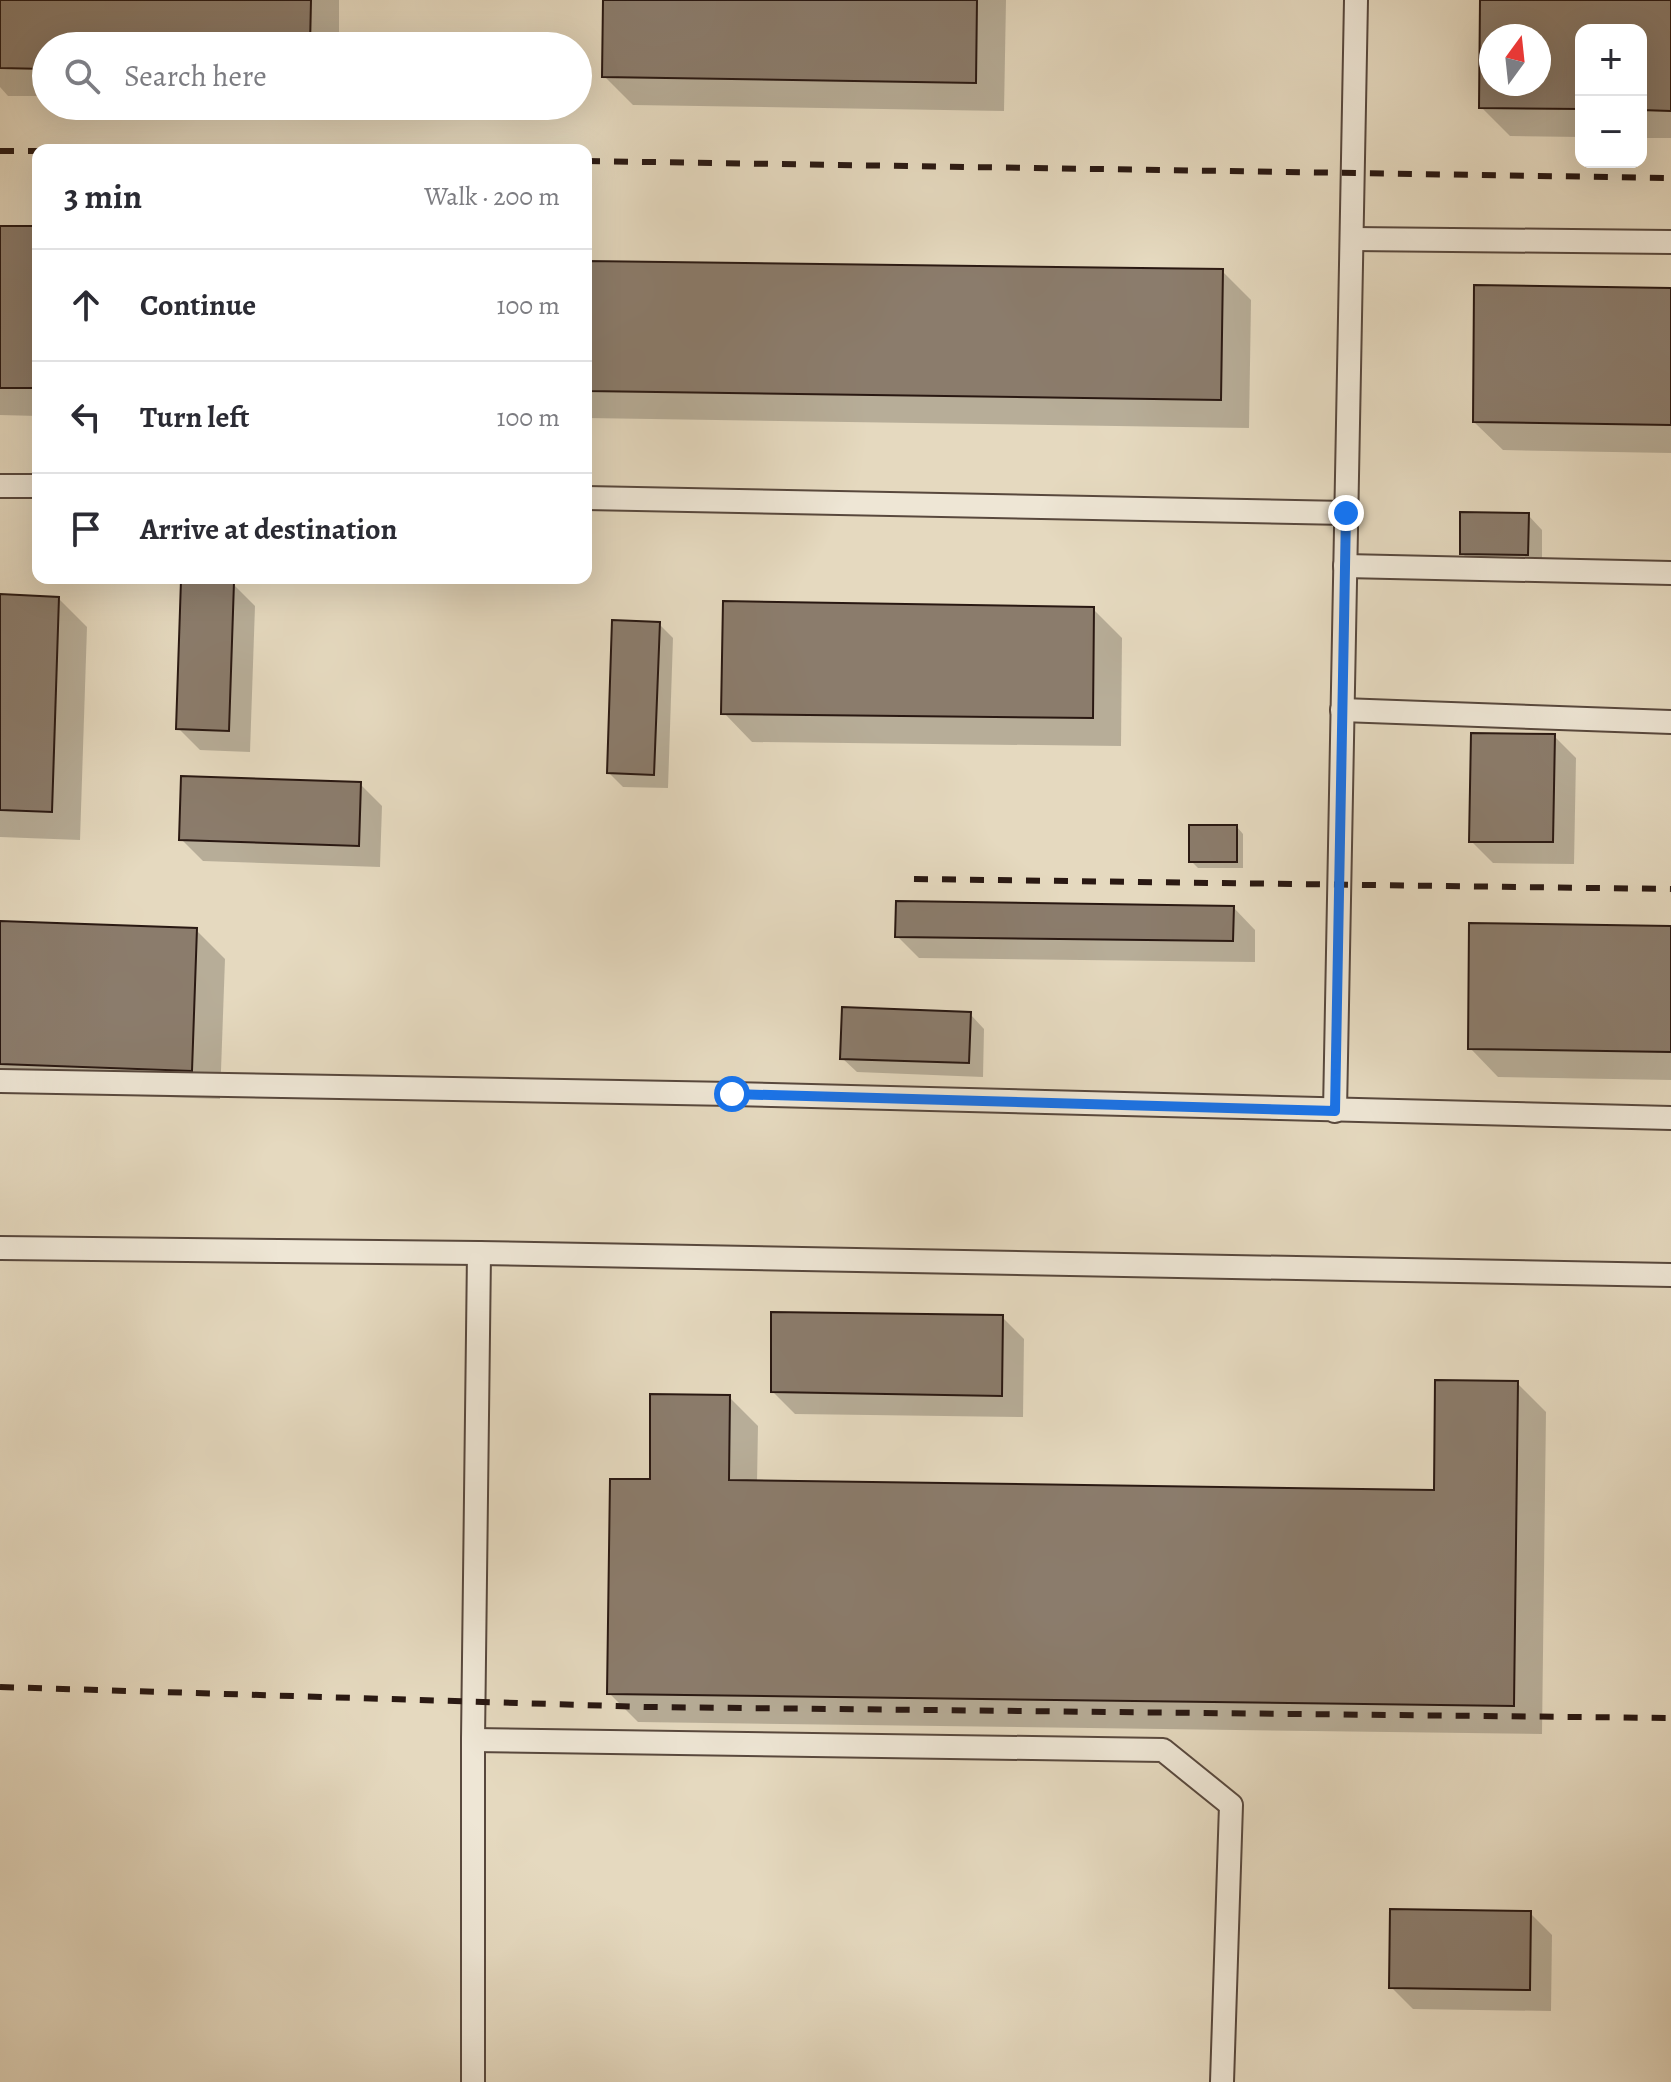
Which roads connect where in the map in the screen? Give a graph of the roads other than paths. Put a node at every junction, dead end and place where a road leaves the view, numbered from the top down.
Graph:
1 (1356, 0) edge
2 (1353, 239) junction
3 (1671, 242) edge
4 (0, 486) edge
5 (32, 486) edge
6 (592, 498) edge
7 (1346, 513) junction
8 (1345, 566) junction
9 (1671, 573) edge
10 (1342, 710) junction
11 (1671, 722) edge
12 (0, 1081) edge
13 (1335, 1111) junction
14 (1671, 1118) edge
15 (0, 1248) edge
16 (479, 1253) junction
17 (1671, 1275) edge
18 (473, 1740) junction
19 (473, 2082) edge
20 (1222, 2082) edge

1 - 2 lane
2 - 3 lane
2 - 7 lane
4 - 5 lane
6 - 7 lane
7 - 8 lane
8 - 9 lane
8 - 10 lane
10 - 11 lane
10 - 13 lane
12 - 13 lane
13 - 14 lane
15 - 16 lane
16 - 17 lane
16 - 18 lane
18 - 19 lane
18 - 20 lane

